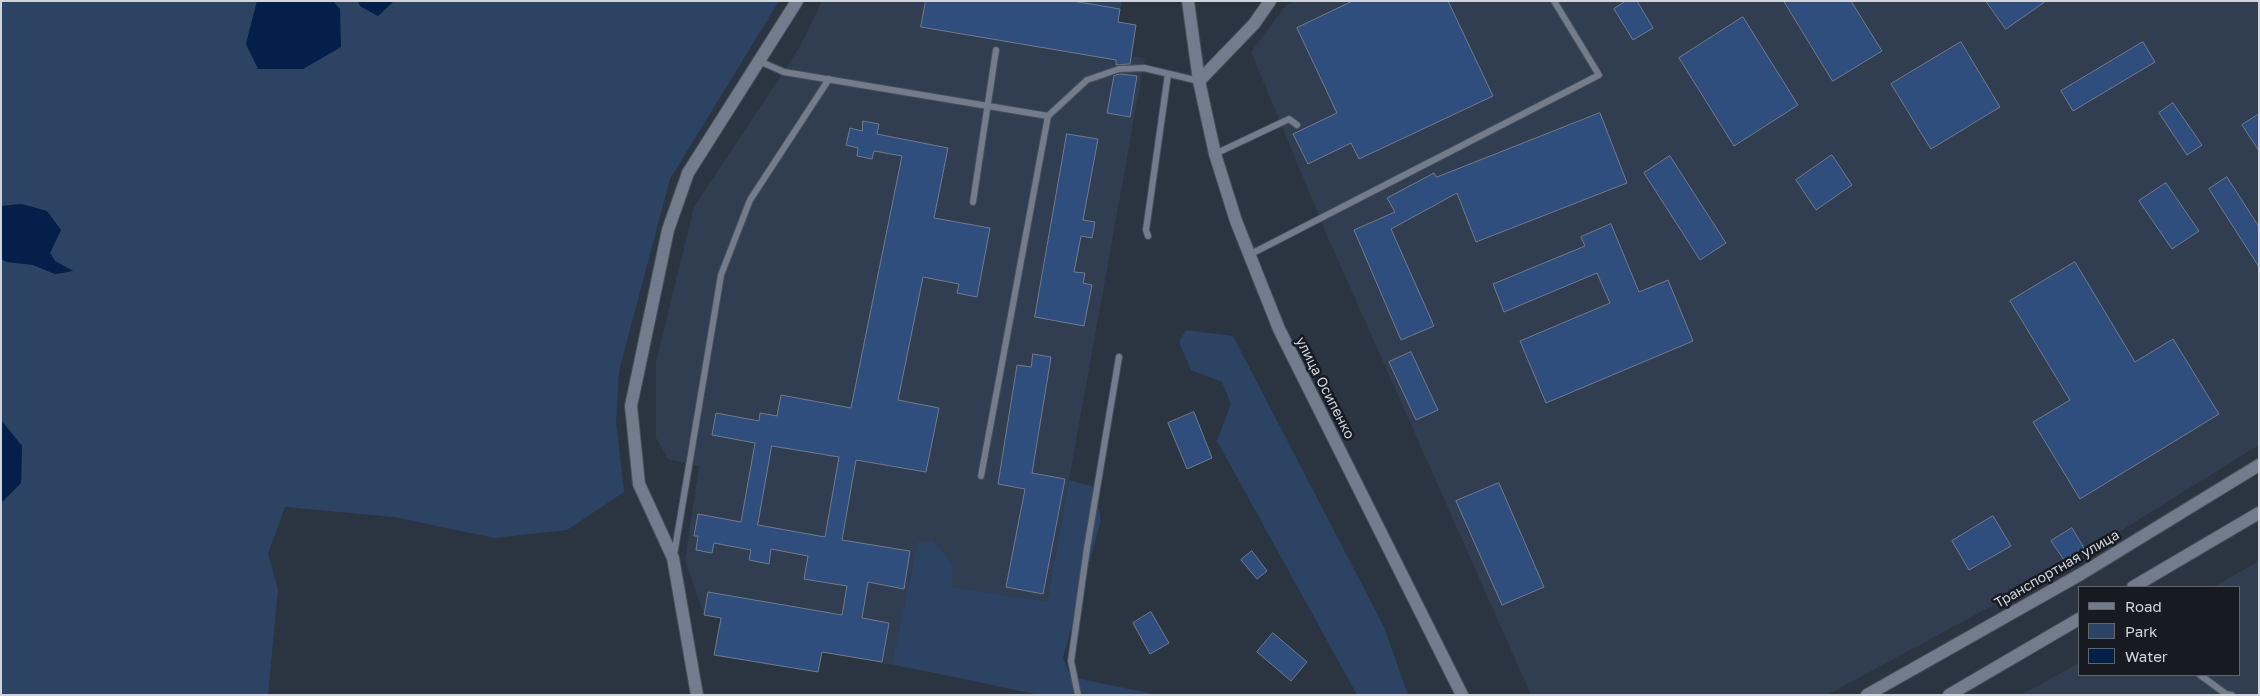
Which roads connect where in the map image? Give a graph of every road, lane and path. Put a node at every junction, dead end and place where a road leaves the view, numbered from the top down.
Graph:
1 (797, 1) edge
2 (1188, 1) edge
3 (1270, 1) edge
4 (1554, 1) edge
5 (996, 50) dead end
6 (759, 61) junction
7 (1168, 74) junction
8 (828, 79) junction
9 (1199, 81) junction
10 (987, 106) junction
11 (1048, 116) junction
12 (1297, 125) dead end
13 (1215, 154) junction
14 (973, 202) dead end
15 (1148, 236) dead end
16 (1249, 255) junction
17 (1119, 357) dead end
18 (2259, 465) edge
19 (981, 476) dead end
20 (2259, 513) edge
21 (673, 558) junction
22 (2136, 586) edge
23 (2078, 620) edge
24 (2201, 676) edge
25 (697, 695) edge
26 (1078, 695) edge
27 (1462, 695) edge
28 (1867, 695) edge
29 (1949, 695) edge
30 (2232, 695) edge

1 - 6 street
2 - 9 street, улица Осипенко
3 - 9 street
4 - 16 lane
5 - 10 lane
6 - 8 lane
6 - 21 street
7 - 9 lane
7 - 11 lane
7 - 15 lane
8 - 10 lane
8 - 21 lane
9 - 13 street, улица Осипенко
10 - 11 lane
10 - 14 lane
11 - 19 lane
12 - 13 lane
13 - 16 street, улица Осипенко
16 - 27 street, улица Осипенко
17 - 26 lane
18 - 28 street, Транспортная улица
20 - 22 street
21 - 25 street
23 - 29 street
24 - 30 lane

